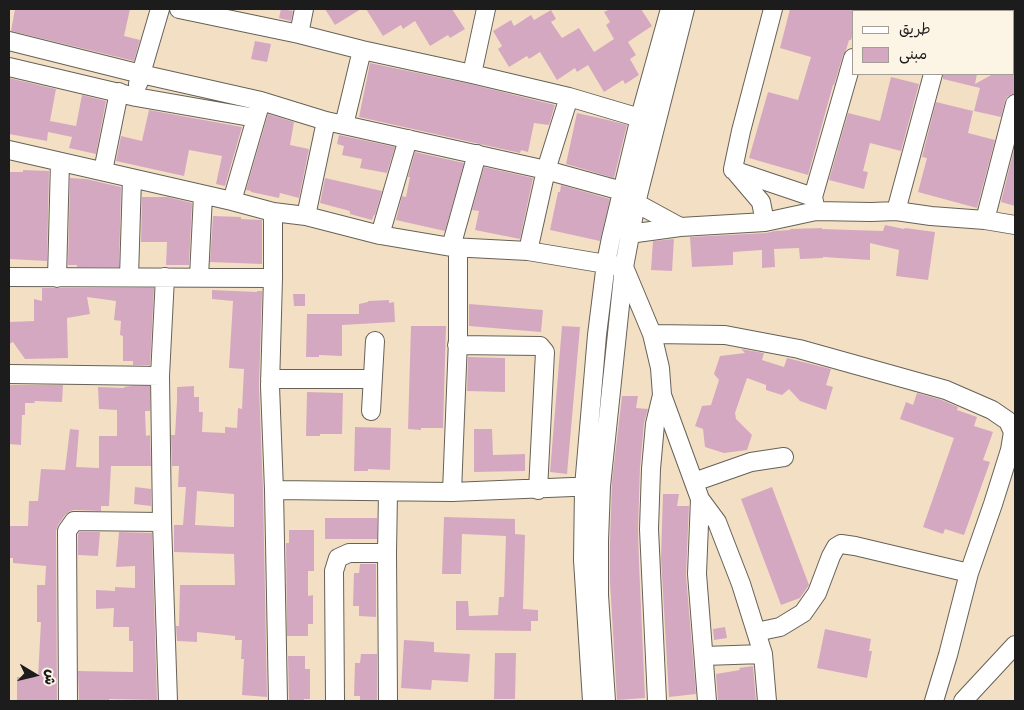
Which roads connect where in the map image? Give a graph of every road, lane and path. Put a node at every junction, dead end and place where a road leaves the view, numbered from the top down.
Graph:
1 (160, 9) edge
2 (179, 9) edge
3 (304, 9) edge
4 (486, 9) edge
5 (670, 9) edge
6 (686, 9) edge
7 (773, 9) edge
8 (299, 34) junction
9 (9, 42) edge
10 (362, 50) junction
11 (852, 62) edge
12 (9, 67) edge
13 (141, 74) junction
14 (472, 74) junction
15 (933, 75) edge
16 (127, 95) junction
17 (569, 97) junction
18 (261, 101) junction
19 (1015, 104) edge
20 (256, 118) junction
21 (648, 120) junction
22 (326, 121) junction
23 (344, 124) junction
24 (408, 139) junction
25 (9, 150) edge
26 (477, 154) junction
27 (60, 162) junction
28 (733, 169) junction
29 (103, 170) junction
30 (546, 170) junction
31 (132, 178) junction
32 (622, 191) junction
33 (203, 195) junction
34 (232, 200) junction
35 (636, 202) junction
36 (815, 204) junction
37 (896, 211) junction
38 (273, 212) junction
39 (306, 216) junction
40 (984, 220) junction
41 (766, 222) junction
42 (1015, 225) edge
43 (680, 227) junction
44 (629, 234) junction
45 (380, 235) junction
46 (455, 248) junction
47 (528, 251) junction
48 (606, 263) junction
49 (624, 267) junction
50 (9, 277) edge
51 (128, 277) junction
52 (165, 277) junction
53 (199, 277) junction
54 (57, 278) junction
55 (273, 278) junction
56 (652, 334) junction
57 (375, 341) dead end
58 (458, 344) junction
59 (9, 374) edge
60 (160, 376) junction
61 (270, 379) junction
62 (372, 379) junction
63 (662, 395) junction
64 (371, 411) dead end
65 (784, 457) dead end
66 (694, 482) junction
67 (593, 487) junction
68 (274, 490) junction
69 (538, 490) junction
70 (388, 492) junction
71 (452, 492) junction
72 (700, 499) junction
73 (162, 522) junction
74 (387, 553) junction
75 (968, 572) junction
76 (756, 632) junction
77 (1015, 645) edge
78 (763, 654) junction
79 (704, 656) junction
80 (68, 701) edge
81 (168, 701) edge
82 (278, 701) edge
83 (335, 701) edge
84 (388, 701) edge
85 (592, 701) edge
86 (605, 701) edge
87 (657, 701) edge
88 (707, 701) edge
89 (767, 701) edge
90 (934, 701) edge
91 (963, 701) edge

1 - 13 street
2 - 8 street
3 - 8 street
4 - 14 street
5 - 21 street
6 - 21 street
7 - 28 street
8 - 10 street
9 - 13 street
10 - 14 street
10 - 23 street
11 - 36 street
12 - 16 street
13 - 16 street
13 - 18 street
14 - 17 street
15 - 37 street
16 - 20 street
16 - 29 street
17 - 21 street
17 - 30 street
18 - 20 street
18 - 22 street
19 - 40 street
20 - 34 street
21 - 32 street
21 - 35 street
22 - 23 street
22 - 39 street
23 - 24 street
24 - 26 street
24 - 45 street
25 - 27 street
26 - 30 street
26 - 46 street
27 - 29 street
27 - 54 street
28 - 36 street
28 - 41 street
29 - 31 street
30 - 32 street
30 - 47 street
31 - 33 street
31 - 51 street
32 - 48 street
33 - 34 street
33 - 53 street
34 - 38 street
35 - 43 street
35 - 44 street
36 - 37 street
36 - 41 street
37 - 40 street
38 - 39 street
38 - 55 street
39 - 45 street
40 - 42 street
41 - 43 street
43 - 44 street
44 - 49 street
45 - 46 street
46 - 47 street
46 - 58 street
47 - 48 street
48 - 49 street
48 - 67 street
49 - 56 street
49 - 67 street
50 - 54 street
51 - 52 street
51 - 54 street
52 - 53 street
52 - 60 street
53 - 55 street
55 - 61 street
56 - 63 street
56 - 75 street
57 - 62 street
58 - 69 street
58 - 71 street
59 - 60 street
60 - 73 street
61 - 62 street
61 - 68 street
62 - 64 street
63 - 66 street
63 - 87 street
65 - 66 street
66 - 72 street
67 - 69 street
67 - 85 street
67 - 86 street
68 - 70 street
68 - 82 street
69 - 71 street
70 - 71 street
70 - 74 street
72 - 76 street
72 - 79 street
73 - 80 street
73 - 81 street
74 - 83 street
74 - 84 street
75 - 76 street
75 - 90 street
76 - 78 street
77 - 91 street
78 - 79 street
78 - 89 street
79 - 88 street

